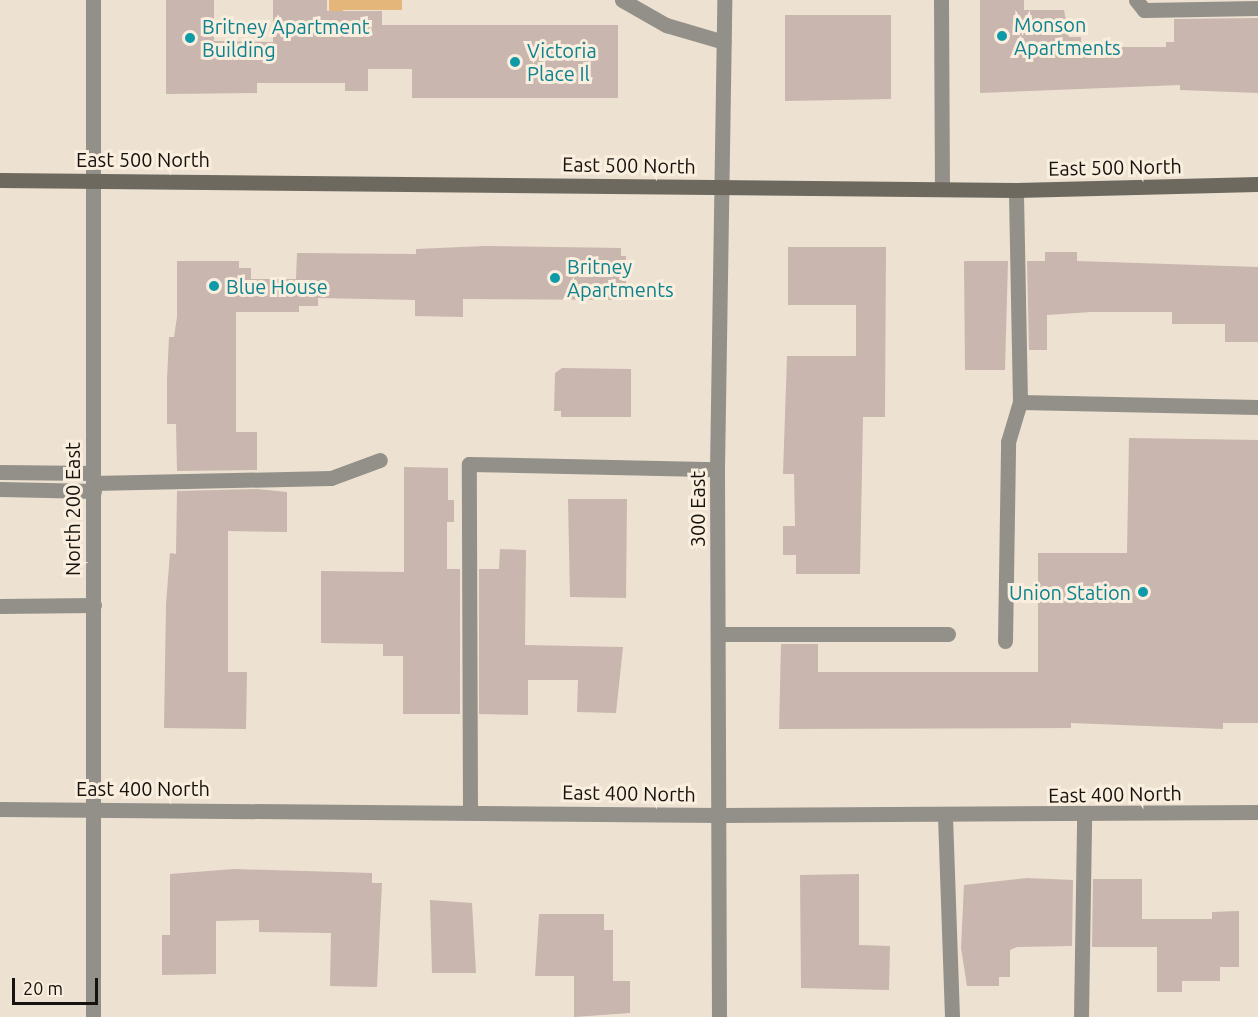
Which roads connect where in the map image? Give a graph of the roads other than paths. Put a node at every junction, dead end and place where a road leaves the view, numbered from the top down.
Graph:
1 (93, 0) edge
2 (622, 0) edge
3 (724, 0) edge
4 (941, 0) edge
5 (1136, 0) edge
6 (1258, 8) edge
7 (724, 42) junction
8 (90, 179) junction
9 (0, 180) edge
10 (1258, 184) edge
11 (724, 188) junction
12 (942, 189) junction
13 (1016, 190) junction
14 (1020, 402) junction
15 (1258, 406) edge
16 (380, 460) dead end
17 (717, 469) junction
18 (0, 472) edge
19 (93, 482) junction
20 (0, 489) edge
21 (94, 605) junction
22 (0, 606) edge
23 (718, 634) junction
24 (948, 634) dead end
25 (1005, 641) dead end
26 (92, 808) junction
27 (0, 809) edge
28 (470, 812) junction
29 (1258, 812) edge
30 (720, 815) junction
31 (945, 816) junction
32 (1084, 816) junction
33 (93, 1017) edge
34 (719, 1017) edge
35 (952, 1017) edge
36 (1081, 1017) edge

1 - 8 street, North 200 East
2 - 7 street
3 - 7 street, 300 East
4 - 12 street
5 - 6 street
7 - 11 street, 300 East
8 - 9 street, East 500 North
8 - 11 street, East 500 North
8 - 19 street, North 200 East
10 - 13 street, East 500 North
11 - 12 street, East 500 North
11 - 17 street, 300 East
12 - 13 street, East 500 North
13 - 14 street
14 - 15 street
14 - 25 street
16 - 19 street
17 - 23 street, 300 East
17 - 28 street
18 - 19 street
19 - 20 street
19 - 21 street, North 200 East
21 - 22 street
21 - 26 street, North 200 East
23 - 24 street
23 - 30 street, 300 East
26 - 27 street, East 400 North
26 - 28 street, East 400 North
26 - 33 street, North 200 East
28 - 30 street, East 400 North
29 - 32 street, East 400 North
30 - 31 street, East 400 North
30 - 34 street, 300 East
31 - 32 street, East 400 North
31 - 35 street
32 - 36 street

